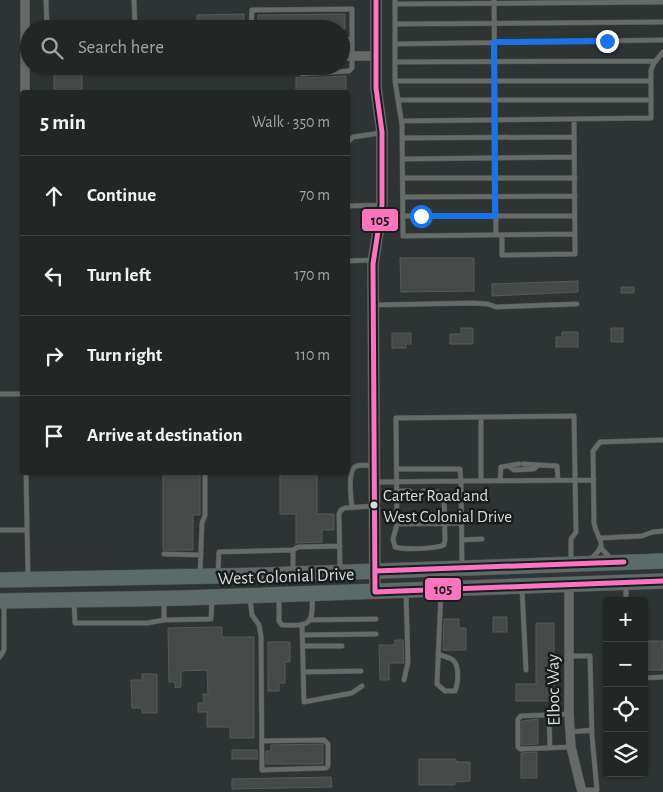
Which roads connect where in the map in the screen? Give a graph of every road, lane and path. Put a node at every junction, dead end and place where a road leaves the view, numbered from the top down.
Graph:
1 (25, 0) edge
2 (46, 0) edge
3 (134, 0) edge
4 (376, 0) edge
5 (395, 2) edge
6 (494, 2) edge
7 (663, 2) edge
8 (26, 20) edge
9 (47, 20) edge
10 (135, 20) edge
11 (251, 20) edge
12 (494, 22) junction
13 (663, 22) edge
14 (395, 24) junction
15 (352, 39) joint
16 (663, 40) edge
17 (494, 42) junction
18 (395, 44) junction
19 (663, 52) edge
20 (351, 56) junction
21 (376, 56) junction
22 (656, 61) junction
23 (395, 62) junction
24 (494, 62) junction
25 (350, 70) edge
26 (26, 75) edge
27 (395, 81) junction
28 (494, 81) junction
29 (651, 81) junction
30 (25, 90) edge
31 (398, 100) junction
32 (495, 100) junction
33 (651, 100) junction
34 (574, 119) junction
35 (495, 120) junction
36 (402, 121) junction
37 (382, 132) junction
38 (574, 137) junction
39 (402, 138) junction
40 (495, 138) junction
41 (350, 140) edge
42 (574, 157) junction
43 (495, 158) junction
44 (402, 159) junction
45 (403, 178) junction
46 (495, 178) junction
47 (574, 178) junction
48 (574, 196) junction
49 (403, 197) junction
50 (495, 197) junction
51 (350, 206) edge
52 (382, 206) junction
53 (403, 216) junction
54 (495, 216) junction
55 (574, 216) junction
56 (575, 234) junction
57 (496, 235) junction
58 (502, 235) junction
59 (374, 260) junction
60 (350, 261) edge
61 (577, 304) dead end
62 (374, 305) junction
63 (0, 394) edge
64 (20, 394) edge
65 (481, 417) junction
66 (663, 440) edge
67 (538, 465) junction
68 (374, 466) junction
69 (510, 467) junction
70 (396, 469) junction
71 (26, 475) edge
72 (204, 475) edge
73 (558, 480) junction
74 (575, 480) junction
75 (594, 480) junction
76 (461, 481) junction
77 (481, 481) junction
78 (500, 481) junction
79 (374, 482) junction
80 (397, 482) junction
81 (397, 491) junction
82 (410, 491) dead end
83 (423, 491) dead end
84 (374, 506) junction
85 (352, 507) junction
86 (429, 523) junction
87 (445, 523) junction
88 (461, 523) junction
89 (397, 524) junction
90 (429, 529) dead end
91 (0, 530) edge
92 (27, 530) junction
93 (663, 531) edge
94 (601, 538) junction
95 (482, 539) dead end
96 (406, 540) dead end
97 (418, 540) dead end
98 (430, 540) dead end
99 (462, 540) junction
100 (340, 546) junction
101 (418, 547) junction
102 (430, 547) junction
103 (406, 548) junction
104 (601, 548) junction
105 (293, 550) junction
106 (164, 554) dead end
107 (201, 555) junction
108 (663, 561) edge
109 (615, 562) junction
110 (583, 563) junction
111 (462, 568) junction
112 (375, 571) junction
113 (340, 572) junction
114 (293, 574) junction
115 (218, 576) junction
116 (143, 577) junction
117 (200, 577) junction
118 (0, 580) edge
119 (29, 580) junction
120 (663, 582) edge
121 (626, 583) junction
122 (569, 585) junction
123 (522, 587) junction
124 (441, 590) junction
125 (406, 591) junction
126 (375, 592) junction
127 (312, 594) junction
128 (279, 595) junction
129 (250, 596) junction
130 (626, 597) edge
131 (212, 598) junction
132 (164, 599) junction
133 (1, 600) edge
134 (74, 601) junction
135 (376, 619) dead end
136 (164, 620) junction
137 (309, 620) junction
138 (302, 626) junction
139 (376, 634) dead end
140 (302, 635) junction
141 (303, 646) junction
142 (342, 646) dead end
143 (438, 654) junction
144 (568, 656) junction
145 (0, 657) edge
146 (526, 670) dead end
147 (362, 671) dead end
148 (304, 672) junction
149 (663, 677) edge
150 (648, 678) edge
151 (404, 680) dead end
152 (362, 686) dead end
153 (549, 714) junction
154 (569, 714) junction
155 (592, 730) junction
156 (570, 732) junction
157 (262, 742) junction
158 (571, 747) junction
159 (550, 748) junction
160 (582, 791) edge

1 - 8 street
2 - 9 lane
3 - 10 lane
4 - 21 street
5 - 6 lane
5 - 14 lane
6 - 7 lane
6 - 12 lane
11 - 15 lane
12 - 13 lane
12 - 14 lane
12 - 17 lane
14 - 18 lane
15 - 20 lane
16 - 17 lane
17 - 18 lane
17 - 24 lane
18 - 23 lane
19 - 22 lane
20 - 21 street
20 - 25 lane
21 - 37 street
22 - 24 lane
22 - 29 lane
23 - 24 lane
23 - 27 lane
24 - 28 lane
26 - 30 street
27 - 28 lane
27 - 31 lane
28 - 29 lane
28 - 32 lane
29 - 33 lane
31 - 32 lane
31 - 36 lane
32 - 33 lane
32 - 35 lane
33 - 34 lane
34 - 35 lane
34 - 38 lane
35 - 36 lane
35 - 40 lane
36 - 39 lane
37 - 41 lane
37 - 52 street
38 - 40 lane
38 - 42 lane
39 - 40 lane
39 - 44 lane
40 - 43 lane
42 - 43 lane
42 - 47 lane
43 - 44 lane
43 - 46 lane
44 - 45 lane
45 - 46 lane
45 - 49 lane
46 - 47 lane
46 - 50 lane
47 - 48 lane
48 - 50 lane
48 - 55 lane
49 - 50 lane
49 - 53 lane
50 - 54 lane
51 - 52 lane
52 - 59 street
53 - 54 lane
53 - 57 lane
54 - 55 lane
54 - 57 lane
55 - 56 lane
56 - 58 lane
56 - 58 lane
57 - 58 lane
59 - 60 lane
59 - 62 street
61 - 62 lane
62 - 68 street
63 - 64 lane
65 - 70 lane
65 - 74 lane
65 - 77 lane
66 - 75 lane
67 - 69 lane
67 - 69 lane
67 - 73 lane
68 - 79 street
68 - 85 lane
69 - 78 lane
70 - 76 lane
70 - 80 lane
71 - 92 lane
72 - 107 lane
73 - 74 lane
73 - 78 lane
74 - 75 lane
74 - 110 lane
75 - 94 lane
76 - 77 lane
76 - 80 lane
76 - 88 lane
77 - 78 lane
79 - 80 lane
79 - 84 street
80 - 81 lane
81 - 82 lane
81 - 89 lane
83 - 87 lane
84 - 85 lane
84 - 112 street
85 - 100 lane
86 - 87 lane
86 - 89 lane
86 - 90 lane
87 - 88 lane
87 - 102 lane
88 - 99 lane
89 - 103 lane
91 - 92 lane
92 - 119 lane
93 - 94 lane
94 - 104 lane
95 - 99 lane
96 - 103 lane
97 - 101 lane
98 - 102 lane
99 - 111 lane
100 - 105 lane
100 - 113 lane
101 - 102 lane
101 - 103 lane
104 - 109 lane
104 - 110 lane
105 - 114 lane
105 - 115 lane
106 - 107 lane
107 - 117 lane
108 - 109 highway, West Colonial Drive
109 - 110 highway, West Colonial Drive
110 - 111 highway, West Colonial Drive
110 - 122 highway
110 - 123 highway
111 - 112 highway, West Colonial Drive
112 - 113 highway, West Colonial Drive
112 - 126 street
113 - 114 highway, West Colonial Drive
114 - 115 highway, West Colonial Drive
115 - 117 highway, West Colonial Drive
116 - 117 highway, West Colonial Drive
116 - 119 highway, West Colonial Drive
116 - 134 highway
118 - 119 highway, West Colonial Drive
119 - 133 highway
120 - 121 highway, West Colonial Drive
121 - 122 highway, West Colonial Drive
121 - 130 lane
122 - 123 highway, West Colonial Drive
122 - 144 street, Elboc Way
123 - 124 highway, West Colonial Drive
123 - 146 lane
124 - 125 highway, West Colonial Drive
124 - 143 lane
125 - 126 highway, West Colonial Drive
125 - 151 lane
126 - 127 highway, West Colonial Drive
127 - 128 highway, West Colonial Drive
127 - 137 lane
128 - 129 highway, West Colonial Drive
128 - 138 lane
129 - 131 highway, West Colonial Drive
129 - 157 lane
131 - 132 highway, West Colonial Drive
131 - 136 lane
132 - 134 highway, West Colonial Drive
132 - 136 lane
133 - 134 highway, West Colonial Drive
133 - 145 lane
134 - 136 lane
135 - 137 lane
137 - 138 lane
138 - 140 lane
139 - 140 lane
140 - 141 lane
141 - 142 lane
141 - 148 lane
143 - 143 lane
144 - 154 street, Elboc Way
144 - 155 lane
147 - 148 lane
148 - 152 lane
149 - 150 lane
153 - 154 lane
153 - 159 lane
153 - 159 lane
154 - 156 street, Elboc Way
155 - 156 lane
155 - 160 lane
156 - 158 street, Elboc Way
157 - 157 lane
158 - 159 lane
158 - 160 street, Elboc Way

